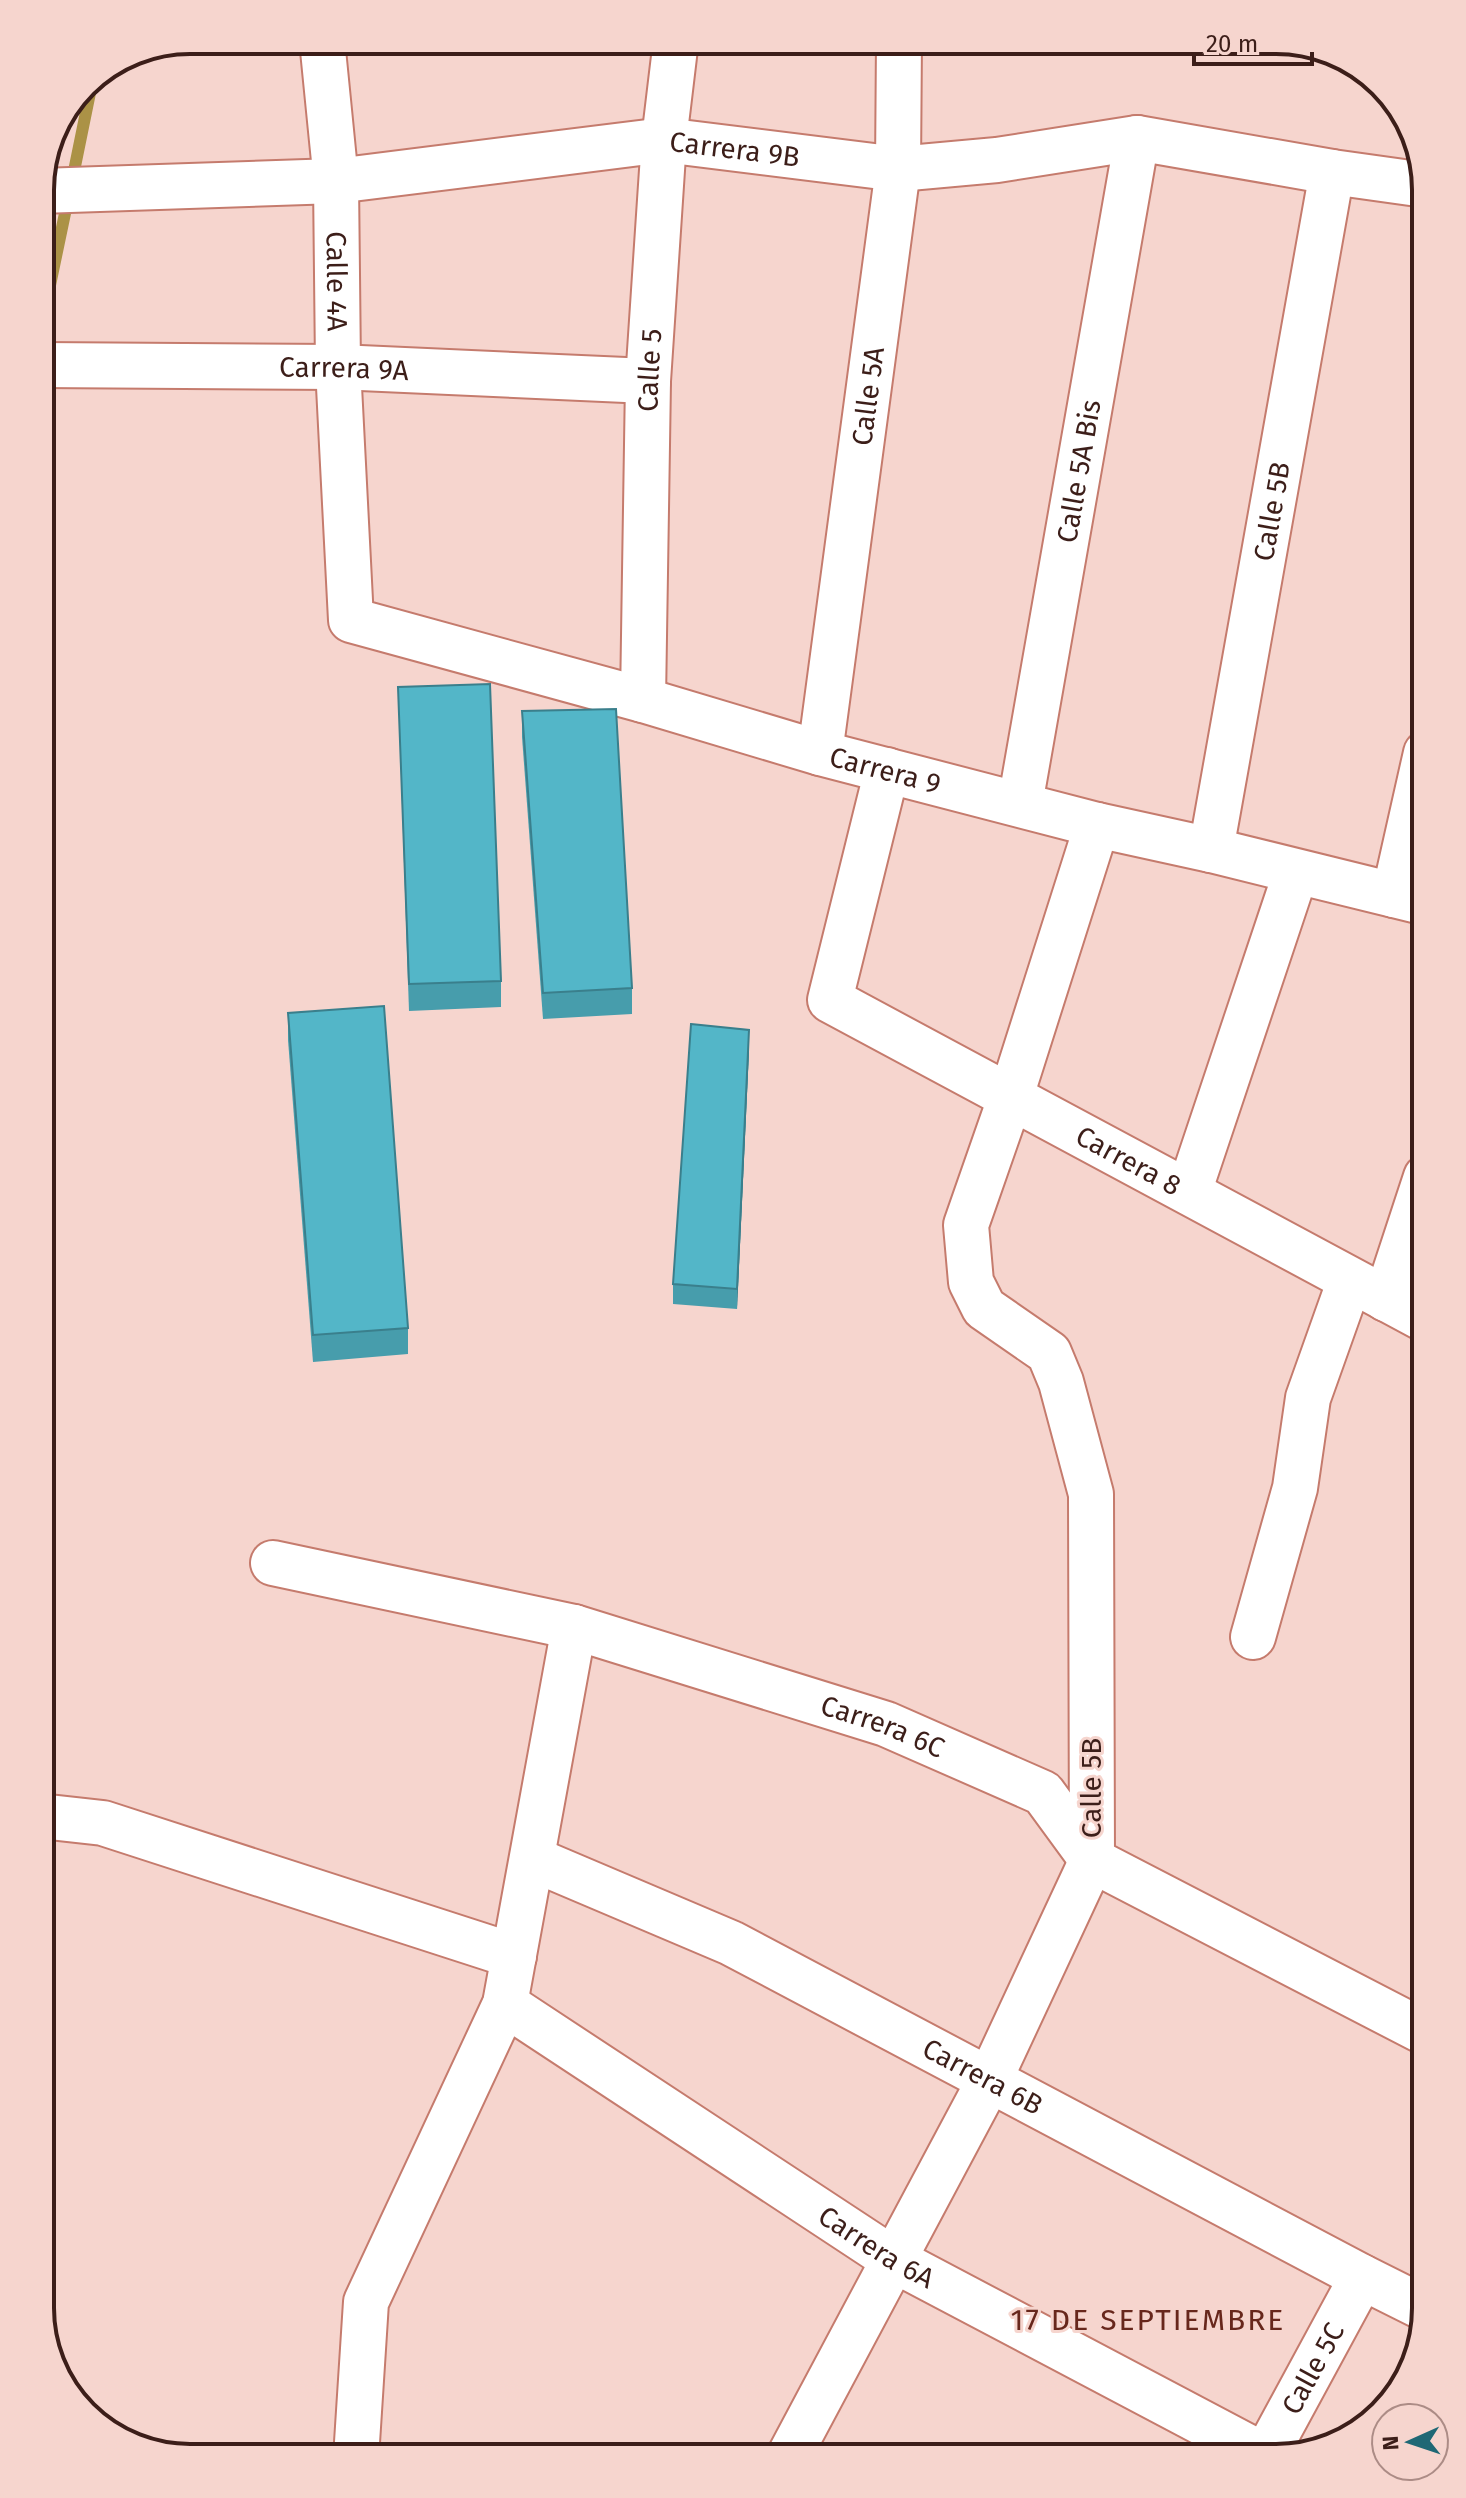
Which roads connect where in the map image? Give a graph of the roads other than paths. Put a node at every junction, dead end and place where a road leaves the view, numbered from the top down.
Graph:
1 (323, 54) edge
2 (674, 54) edge
3 (899, 54) edge
4 (1137, 138) junction
5 (664, 140) junction
6 (898, 169) junction
7 (1332, 172) junction
8 (336, 181) junction
9 (1411, 183) edge
10 (54, 192) edge
11 (54, 365) edge
12 (338, 367) junction
13 (648, 381) junction
14 (351, 620) joint
15 (643, 700) junction
16 (820, 753) junction
17 (887, 770) junction
18 (1020, 804) junction
19 (1097, 825) junction
20 (1211, 850) junction
21 (1296, 872) junction
22 (1410, 899) edge
23 (1011, 1096) junction
24 (1189, 1192) junction
25 (1412, 1204) edge
26 (1368, 1290) junction
27 (1412, 1313) edge
28 (273, 1563) dead end
29 (574, 1627) junction
30 (1253, 1637) dead end
31 (54, 1818) edge
32 (533, 1859) junction
33 (1092, 1860) junction
34 (514, 1956) junction
35 (505, 2004) junction
36 (1412, 2026) edge
37 (990, 2079) junction
38 (894, 2260) junction
39 (1362, 2277) junction
40 (1412, 2302) edge
41 (357, 2444) edge
42 (799, 2444) edge
43 (1241, 2444) edge
44 (1273, 2444) edge

1 - 8 street, Calle 4A
2 - 5 street, Calle 5
3 - 6 street, Calle 5A
4 - 6 street, Carrera 9B
4 - 7 street, Carrera 9B
4 - 18 street, Calle 5A Bis
5 - 6 street, Carrera 9B
5 - 8 street, Carrera 9B
5 - 13 street, Calle 5
6 - 16 street, Calle 5A
7 - 9 street, Carrera 9B
7 - 20 street, Calle 5B
8 - 10 street, Carrera 9B
8 - 12 street, Calle 4A
11 - 12 street, Carrera 9A
12 - 13 street, Carrera 9A
12 - 14 street, Calle 4A
13 - 15 street, Calle 5
14 - 15 street, Carrera 9
15 - 16 street, Carrera 9
16 - 17 street, Carrera 9
17 - 18 street, Carrera 9
17 - 23 street, Carrera 8
18 - 19 street, Carrera 9
19 - 20 street, Carrera 9
19 - 23 street
20 - 21 street, Carrera 9
21 - 22 street, Carrera 9
21 - 24 street
23 - 24 street, Carrera 8
23 - 33 street, Calle 5B
24 - 26 street, Carrera 8
25 - 26 street
26 - 27 street, Carrera 8
26 - 30 street
28 - 29 street, Carrera 6C
29 - 32 street
29 - 33 street, Carrera 6C
31 - 34 street
32 - 34 street
32 - 37 street, Carrera 6B
33 - 36 street, Carrera 6C
33 - 37 street, Calle 5B
34 - 35 street
35 - 38 street, Carrera 6A
35 - 41 street
37 - 38 street, Calle 5B
37 - 39 street, Carrera 6B
38 - 42 street, Calle 5B
38 - 43 street, Carrera 6A
39 - 40 street, Carrera 6B
39 - 44 street, Calle 5C

